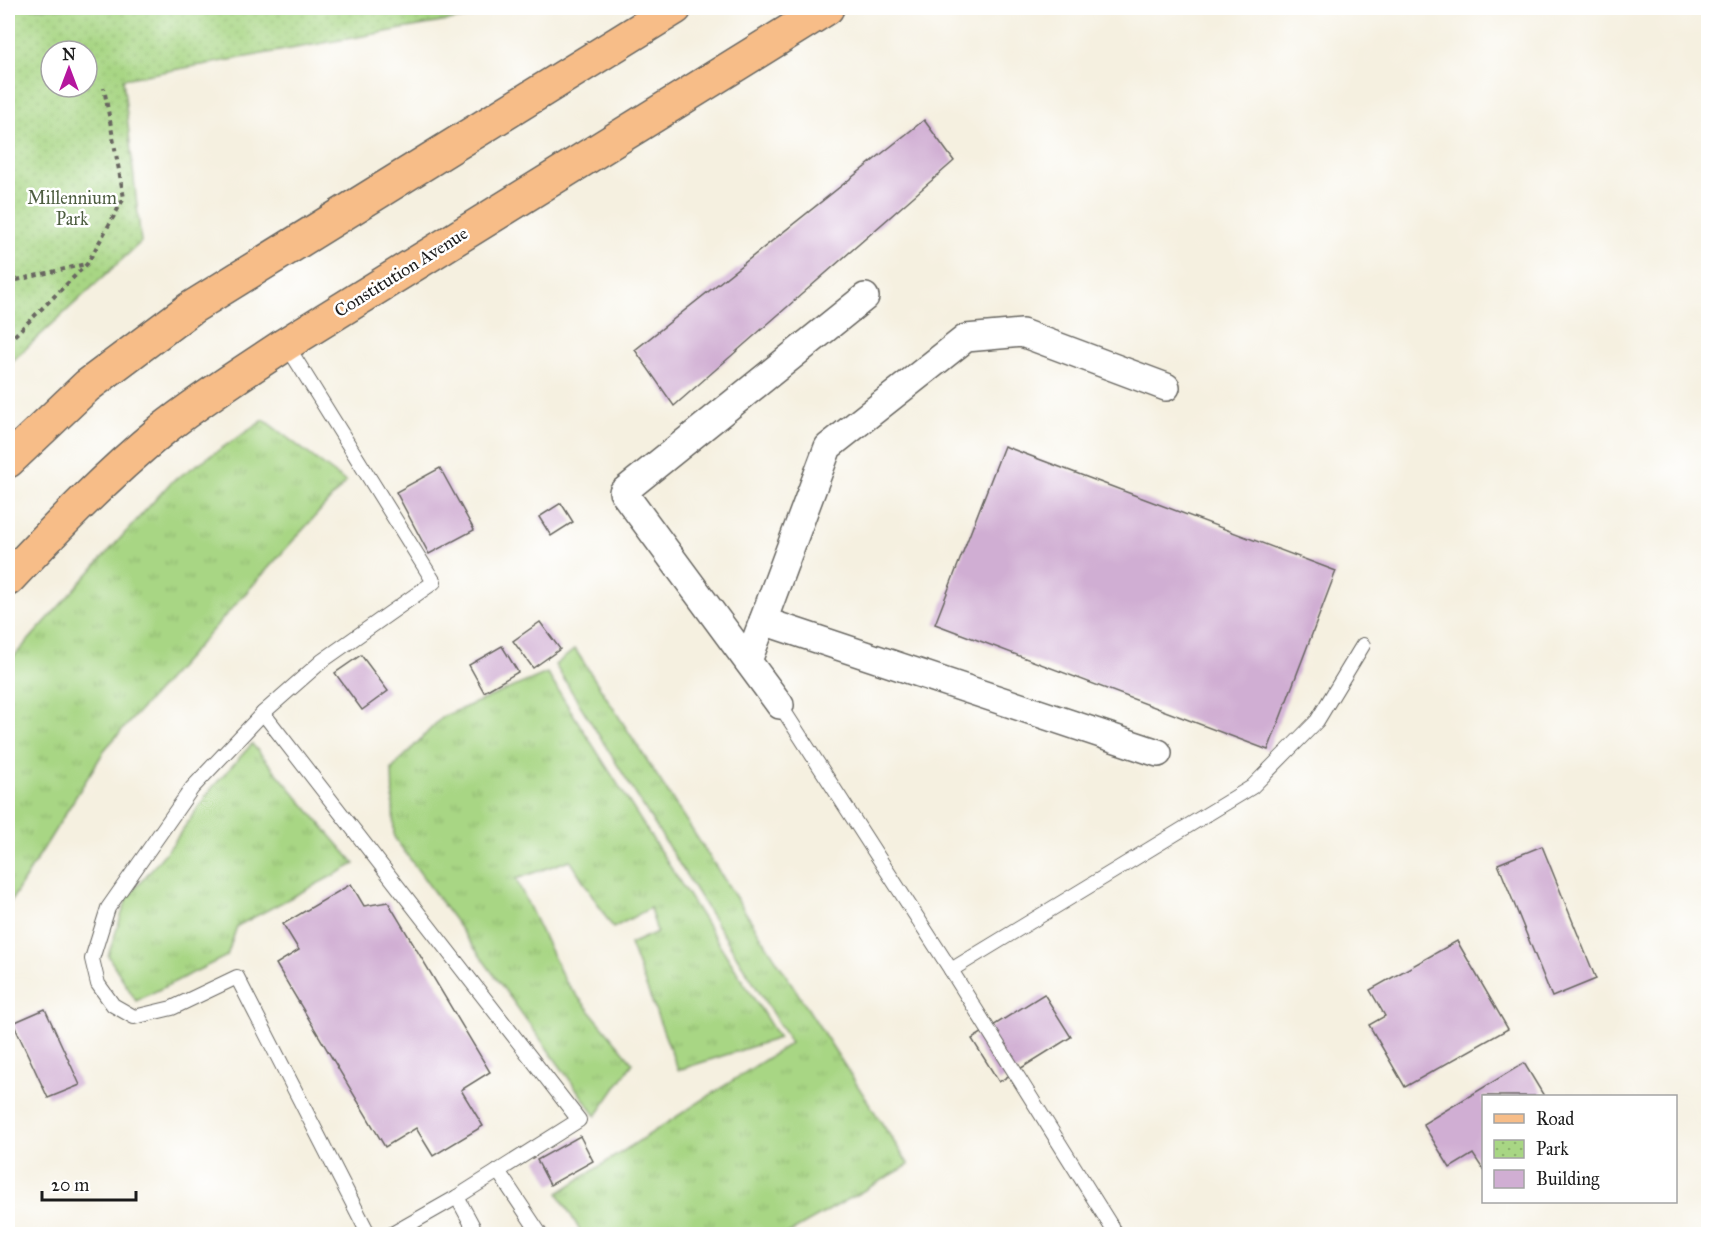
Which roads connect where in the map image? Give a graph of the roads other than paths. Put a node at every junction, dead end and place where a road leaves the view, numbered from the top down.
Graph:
1 (675, 8) edge
2 (827, 8) edge
3 (865, 297) dead end
4 (286, 344) junction
5 (1166, 387) dead end
6 (8, 461) edge
7 (8, 579) edge
8 (763, 621) junction
9 (1363, 645) dead end
10 (748, 661) junction
11 (780, 705) joint
12 (263, 713) junction
13 (1158, 753) dead end
14 (951, 970) junction
15 (498, 1171) junction
16 (457, 1197) junction
17 (374, 1234) edge
18 (392, 1234) edge
19 (477, 1234) edge
20 (540, 1234) edge
21 (1116, 1234) edge

1 - 6 main road
2 - 4 main road, Constitution Avenue
3 - 10 street
4 - 7 main road, Constitution Avenue
4 - 12 lane
5 - 8 street
8 - 10 street
8 - 13 street
9 - 14 lane
10 - 11 street
11 - 14 lane
12 - 15 lane
12 - 17 lane
14 - 21 lane
15 - 16 lane
15 - 20 lane
16 - 18 lane
16 - 19 lane

